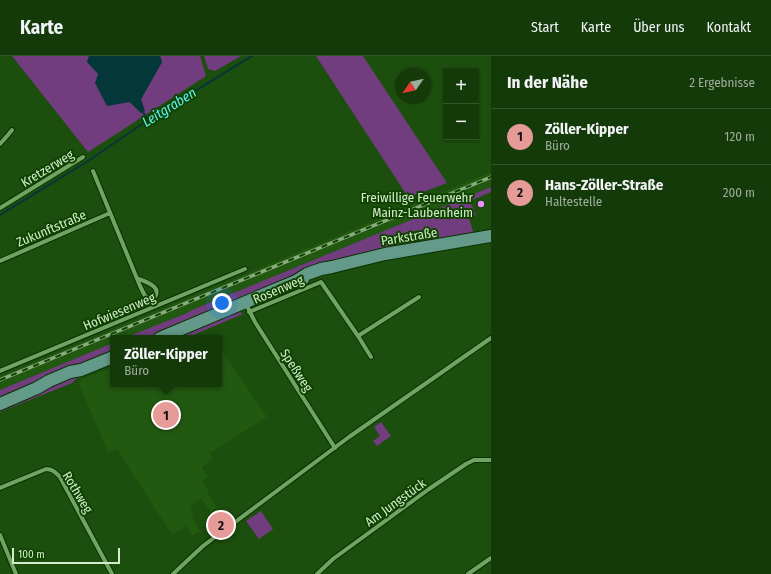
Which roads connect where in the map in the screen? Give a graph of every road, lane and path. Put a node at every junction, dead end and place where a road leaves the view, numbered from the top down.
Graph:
1 (12, 130) dead end
2 (0, 144) edge
3 (83, 157) dead end
4 (93, 171) dead end
5 (0, 208) edge
6 (110, 213) junction
7 (491, 236) edge
8 (0, 261) edge
9 (245, 269) dead end
10 (137, 278) junction
11 (419, 297) dead end
12 (151, 299) junction
13 (154, 306) junction
14 (247, 307) junction
15 (168, 335) edge
16 (358, 336) junction
17 (491, 338) edge
18 (371, 357) dead end
19 (110, 358) edge
20 (0, 372) edge
21 (0, 404) edge
22 (335, 448) junction
23 (491, 460) edge
24 (0, 488) edge
25 (0, 535) edge
26 (491, 558) edge
27 (475, 572) edge
28 (16, 574) edge
29 (112, 574) edge
30 (172, 574) edge
31 (317, 574) edge
32 (468, 574) edge

1 - 2 street
3 - 5 street, Kretzerweg
4 - 6 street
6 - 8 street, Zukunftstraße
6 - 10 street
7 - 14 main road, Parkstraße
9 - 13 street, Hofwiesenweg
10 - 12 street
10 - 12 street
11 - 16 street
12 - 13 street
13 - 20 street, Hofwiesenweg
14 - 15 main road, Parkstraße
14 - 16 street, Rosenweg
14 - 22 street, Speßweg
16 - 18 street, Rosenweg
17 - 22 street
19 - 21 main road
22 - 30 street
23 - 31 street, Am Jungstück
24 - 29 street, Rothweg
25 - 28 street
26 - 27 street
27 - 32 street

